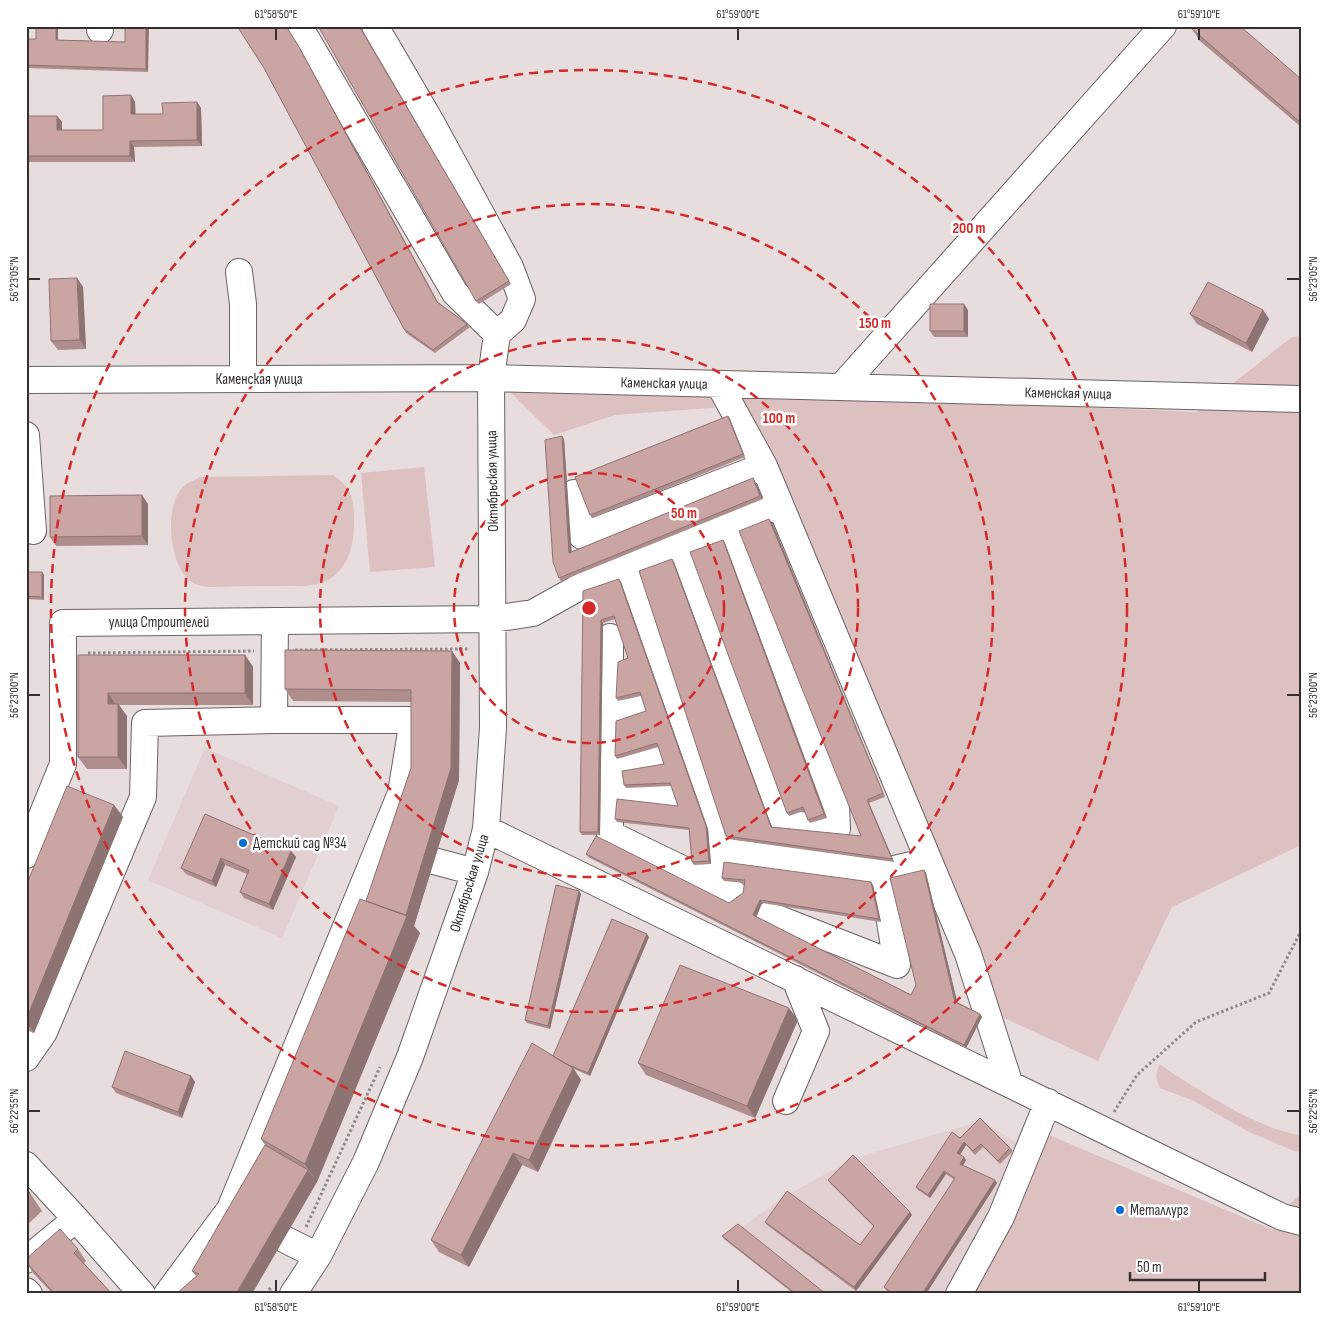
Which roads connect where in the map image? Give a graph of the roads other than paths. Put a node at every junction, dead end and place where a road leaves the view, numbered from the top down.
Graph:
1 (298, 26) edge
2 (375, 26) edge
3 (1163, 26) edge
4 (239, 272) dead end
5 (497, 334) junction
6 (491, 378) junction
7 (243, 379) junction
8 (26, 380) edge
9 (719, 384) junction
10 (840, 387) junction
11 (1301, 399) edge
12 (26, 435) edge
13 (764, 466) junction
14 (574, 493) dead end
15 (780, 505) junction
16 (729, 525) junction
17 (33, 531) dead end
18 (678, 546) junction
19 (627, 567) junction
20 (494, 620) junction
21 (275, 621) junction
22 (610, 637) dead end
23 (636, 708) dead end
24 (610, 713) junction
25 (274, 720) junction
26 (654, 760) dead end
27 (610, 783) junction
28 (671, 797) edge
29 (486, 829) junction
30 (720, 851) junction
31 (26, 855) edge
32 (434, 861) dead end
33 (929, 861) junction
34 (475, 872) junction
35 (882, 872) junction
36 (769, 914) dead end
37 (795, 979) junction
38 (26, 1058) edge
39 (1009, 1082) junction
40 (786, 1101) dead end
41 (1048, 1102) junction
42 (26, 1165) edge
43 (76, 1219) junction
44 (1301, 1222) edge
45 (284, 1239) dead end
46 (318, 1256) junction
47 (26, 1260) edge
48 (142, 1294) edge
49 (167, 1294) edge
50 (293, 1294) edge
51 (959, 1294) edge

1 - 5 street
2 - 5 street
3 - 10 street
4 - 7 street
5 - 6 street, Октябрьская улица
6 - 7 street, Каменская улица
6 - 9 street, Каменская улица
6 - 20 street, Октябрьская улица
7 - 8 street, Каменская улица
9 - 10 street, Каменская улица
9 - 13 street
10 - 11 street, Каменская улица
12 - 17 street
13 - 14 street
13 - 15 street
15 - 16 street, улица Строителей
15 - 33 street
16 - 18 street, улица Строителей
16 - 18 street
18 - 19 street, улица Строителей
19 - 20 street, улица Строителей
19 - 30 street
20 - 21 street, улица Строителей
20 - 29 street, Октябрьская улица
21 - 25 street
21 - 31 street, улица Строителей
22 - 24 street
23 - 24 street
24 - 27 street
25 - 38 street
25 - 49 street
26 - 27 street
27 - 28 street
27 - 30 street
29 - 34 street, Октябрьская улица
29 - 37 street
30 - 35 street
32 - 34 street
33 - 35 street
33 - 39 street
34 - 46 street, Октябрьская улица
35 - 36 street
37 - 39 street
37 - 40 street
39 - 41 street
41 - 44 street
41 - 51 street
42 - 43 street
43 - 47 street
43 - 48 street
45 - 46 street
46 - 50 street, Октябрьская улица

